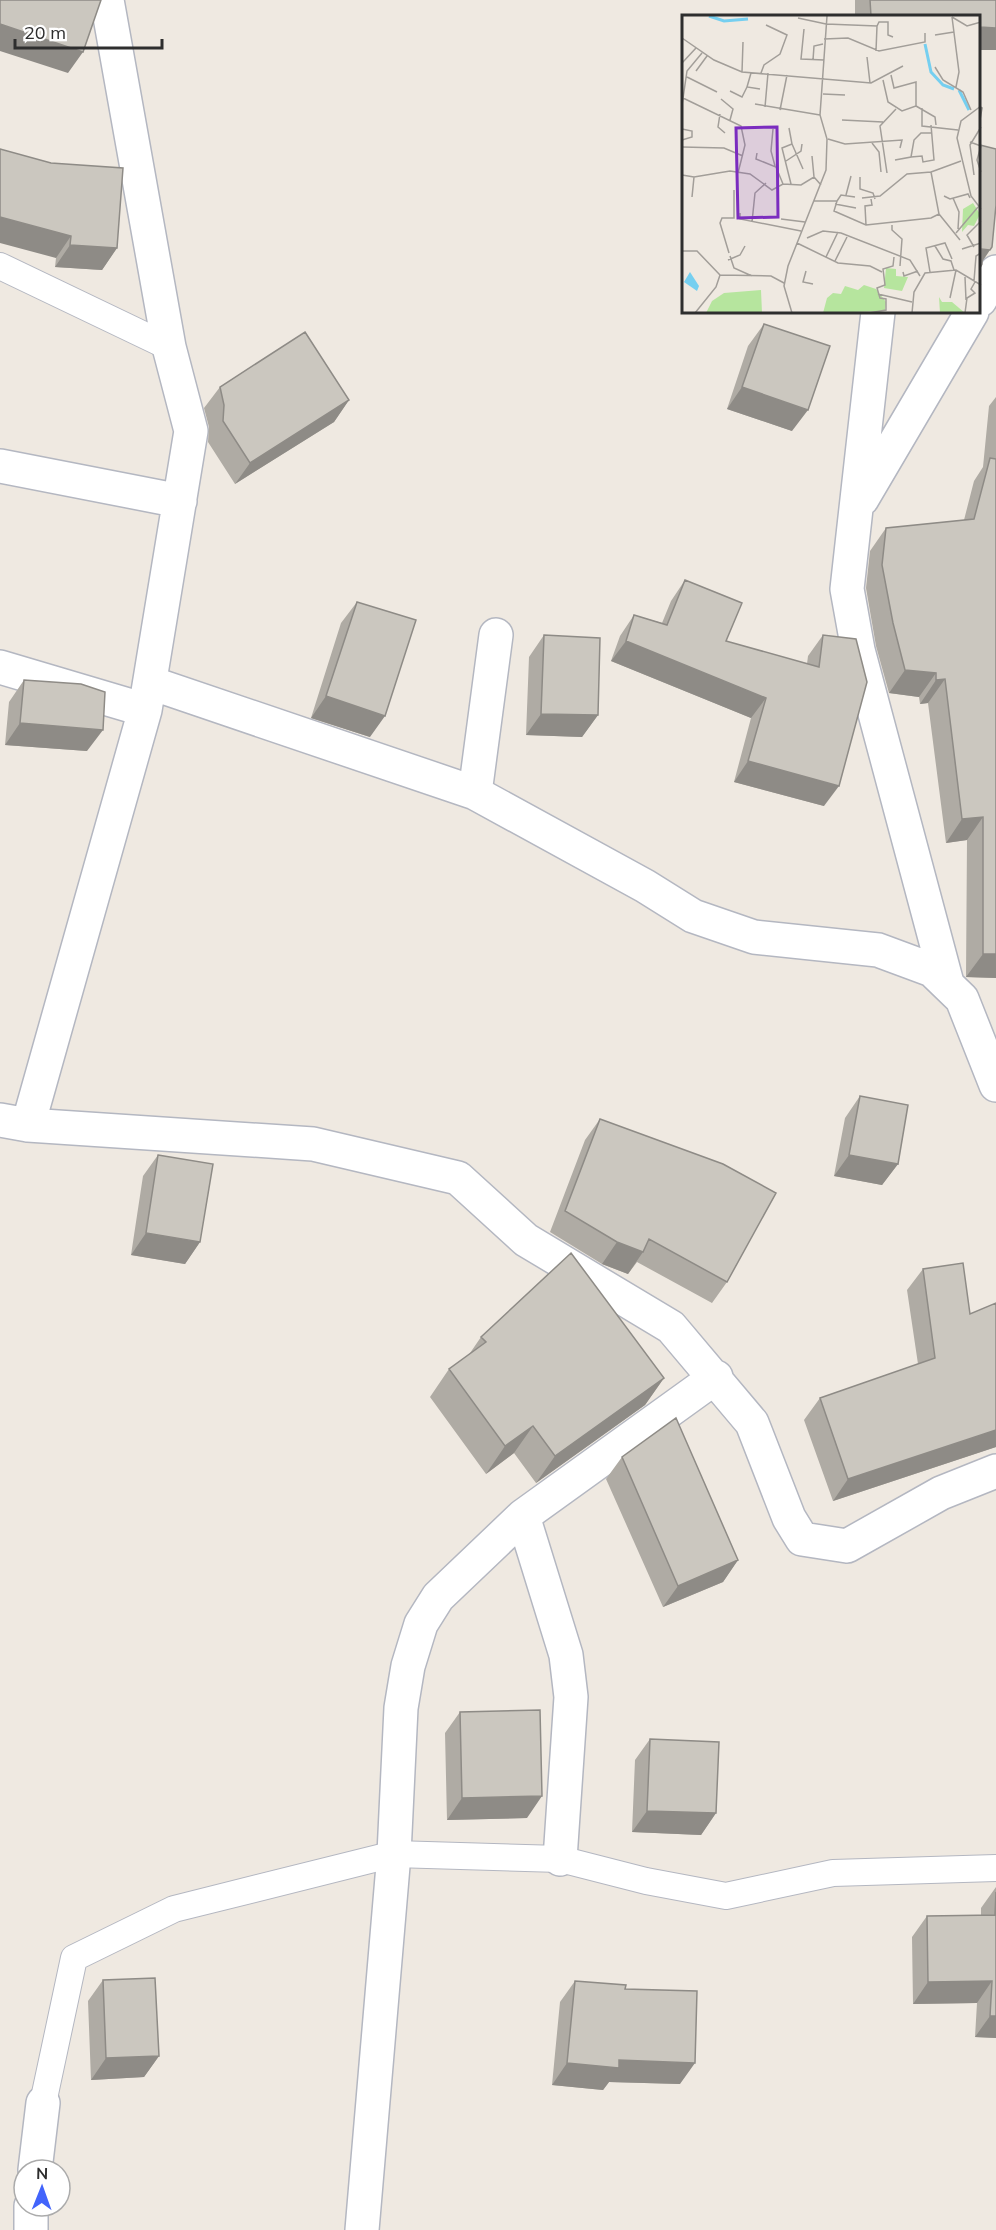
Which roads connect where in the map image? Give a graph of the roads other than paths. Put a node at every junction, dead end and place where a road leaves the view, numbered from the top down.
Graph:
1 (107, 0) edge
2 (0, 266) edge
3 (996, 272) edge
4 (981, 298) edge
5 (878, 314) edge
6 (971, 314) edge
7 (169, 347) junction
8 (0, 466) edge
9 (180, 501) junction
10 (855, 510) junction
11 (496, 635) dead end
12 (0, 667) edge
13 (148, 696) junction
14 (475, 793) junction
15 (947, 983) junction
16 (996, 1085) edge
17 (14, 1123) edge
18 (716, 1377) junction
19 (996, 1471) edge
20 (523, 1516) junction
21 (394, 1854) junction
22 (560, 1859) junction
23 (996, 1868) edge
24 (43, 2103) joint
25 (36, 2158) edge
26 (362, 2230) edge

1 - 7 street
2 - 7 lane
3 - 4 street
5 - 10 street
6 - 10 street
7 - 9 street
8 - 9 street
9 - 13 street
10 - 15 street
11 - 14 street
12 - 13 street
13 - 14 street
13 - 17 street
14 - 15 street
15 - 16 street
17 - 18 street
18 - 19 street
18 - 20 street
20 - 21 street
20 - 22 street
21 - 22 lane
21 - 24 lane
21 - 26 street
22 - 23 lane
24 - 25 street

